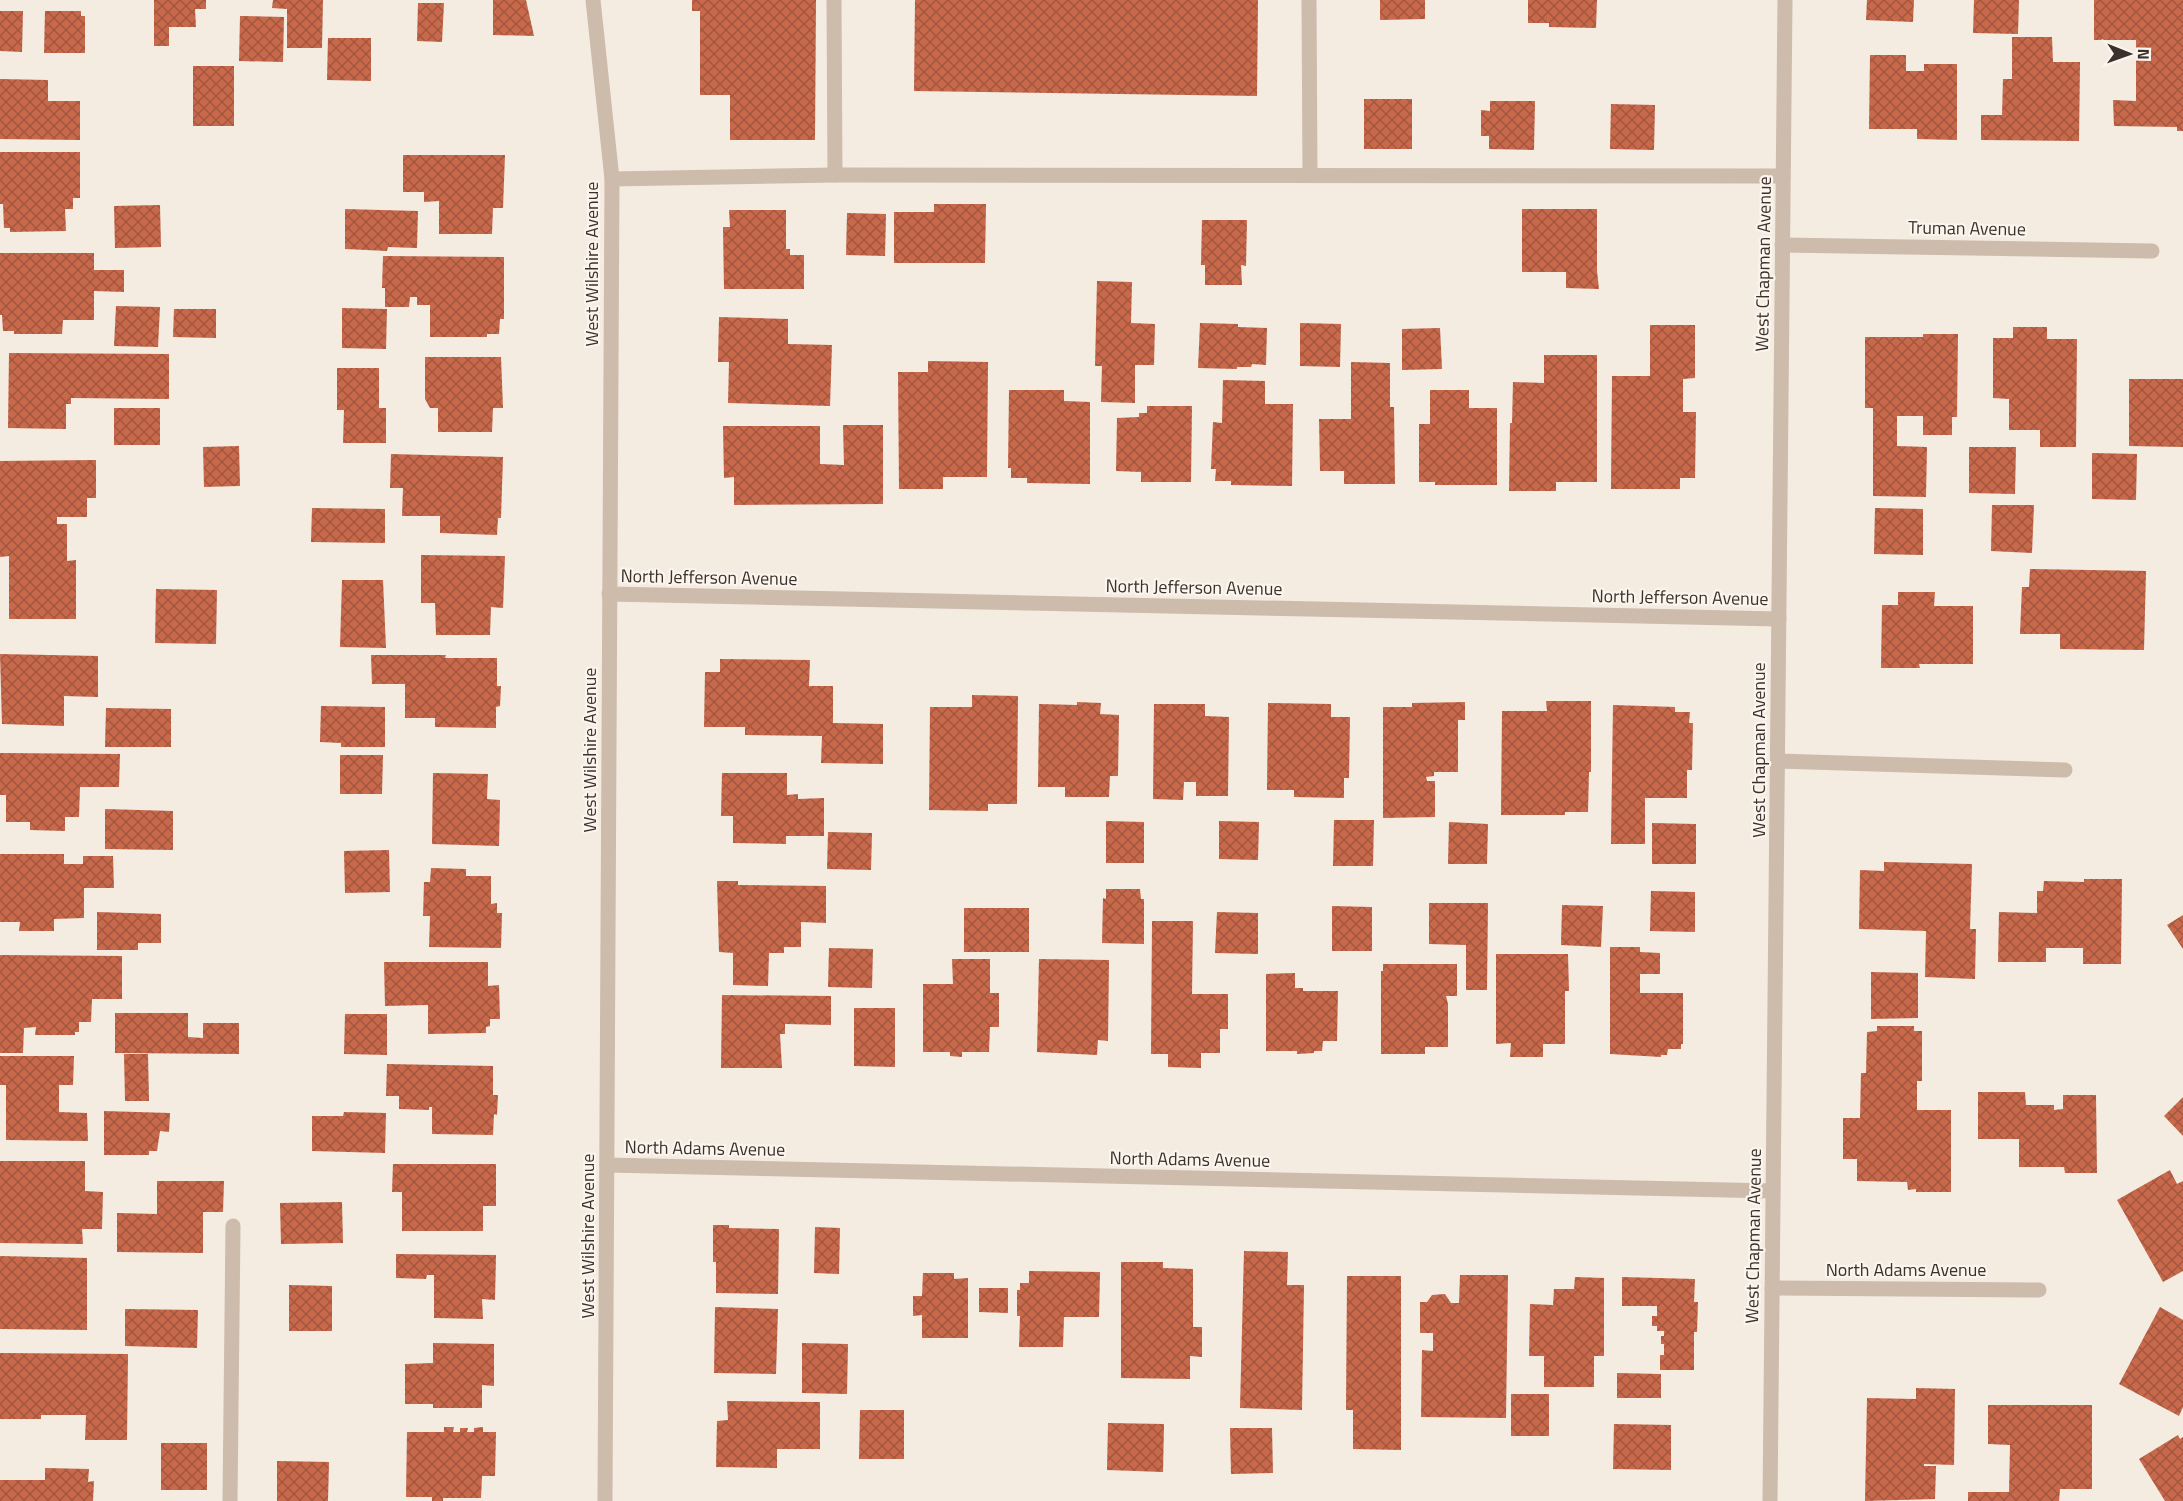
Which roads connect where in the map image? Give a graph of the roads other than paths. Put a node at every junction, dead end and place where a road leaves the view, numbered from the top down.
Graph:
1 (593, 0) edge
2 (834, 0) edge
3 (1310, 0) edge
4 (1785, 0) edge
5 (835, 175) junction
6 (1310, 175) junction
7 (1784, 176) junction
8 (612, 179) junction
9 (1782, 245) junction
10 (2151, 251) dead end
11 (609, 594) junction
12 (1779, 619) junction
13 (1778, 761) junction
14 (2065, 770) dead end
15 (607, 1165) junction
16 (1773, 1191) junction
17 (233, 1226) dead end
18 (1772, 1288) junction
19 (2039, 1290) dead end
20 (230, 1501) edge
21 (605, 1501) edge
22 (1770, 1501) edge

1 - 8 street, West Wilshire Avenue
2 - 5 street
3 - 6 street
4 - 7 street, West Chapman Avenue
5 - 6 street
5 - 8 street
6 - 7 street
7 - 9 street, West Chapman Avenue
8 - 11 street, West Wilshire Avenue
9 - 10 street, Truman Avenue
9 - 12 street, West Chapman Avenue
11 - 12 street, North Jefferson Avenue
11 - 15 street, West Wilshire Avenue
12 - 13 street, West Chapman Avenue
13 - 14 street
13 - 16 street, West Chapman Avenue
15 - 16 street, North Adams Avenue
15 - 21 street, West Wilshire Avenue
16 - 18 street, West Chapman Avenue
17 - 20 street
18 - 19 street, North Adams Avenue
18 - 22 street, West Chapman Avenue

